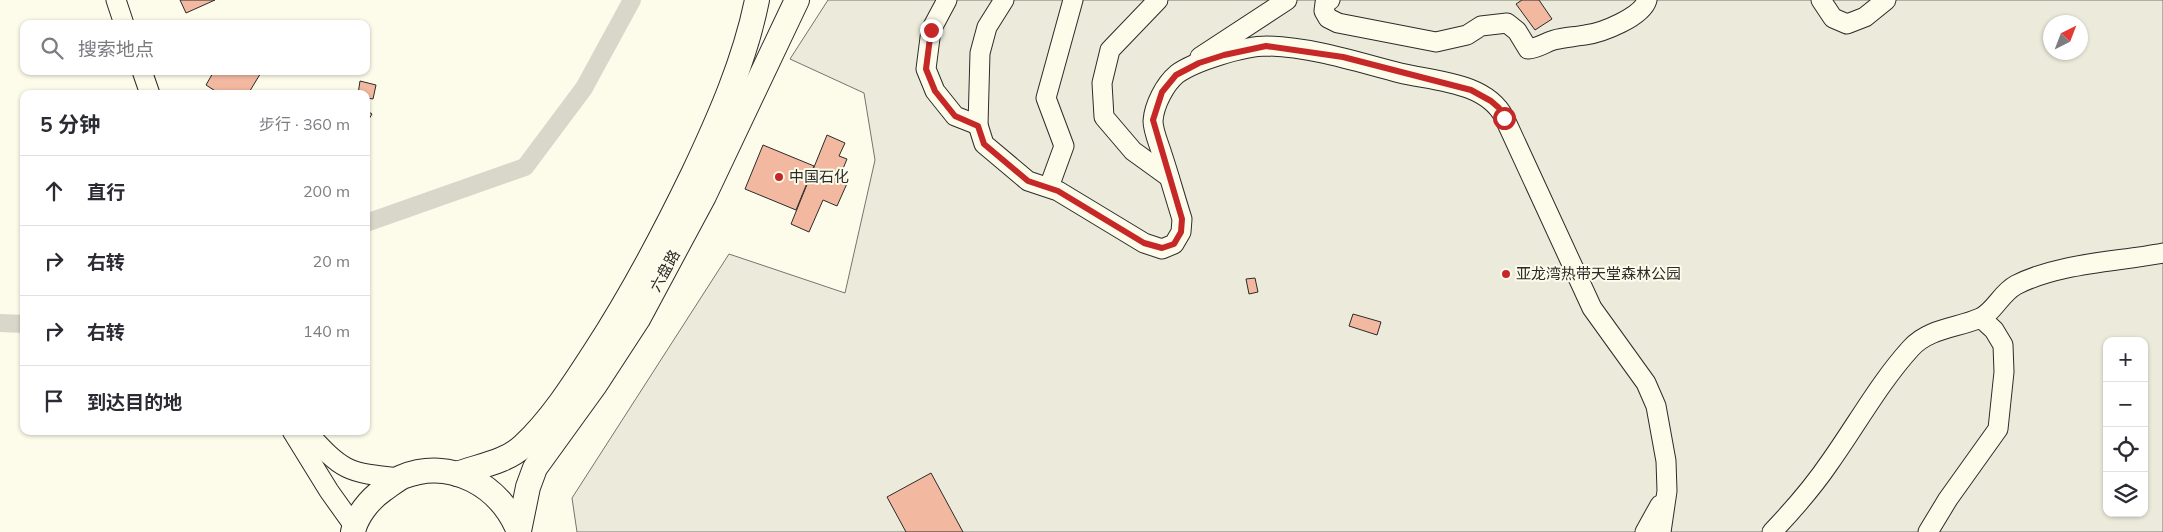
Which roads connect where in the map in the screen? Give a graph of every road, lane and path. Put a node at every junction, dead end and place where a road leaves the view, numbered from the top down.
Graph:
1 (116, 0) edge
2 (757, 0) edge
3 (797, 0) edge
4 (947, 0) edge
5 (1004, 0) edge
6 (1073, 0) edge
7 (1158, 0) edge
8 (1287, 0) edge
9 (1330, 0) edge
10 (1648, 0) edge
11 (1821, 0) edge
12 (1886, 0) edge
13 (123, 20) edge
14 (143, 75) edge
15 (1176, 75) junction
16 (149, 90) edge
17 (978, 126) junction
18 (1169, 177) junction
19 (1049, 187) junction
20 (2163, 253) edge
21 (1981, 318) junction
22 (294, 435) edge
23 (310, 435) edge
24 (457, 474) junction
25 (401, 478) junction
26 (1667, 491) junction
27 (353, 529) edge
28 (519, 531) edge
29 (1645, 532) edge
30 (1661, 532) edge
31 (1772, 532) edge
32 (1928, 532) edge

1 - 13 street
2 - 24 main road, 六盘路
3 - 28 main road, 六盘路
4 - 17 street
5 - 17 street
6 - 19 street
7 - 18 street
8 - 15 street
9 - 10 street
11 - 12 street
14 - 16 street
15 - 18 street
15 - 26 street
17 - 19 street
18 - 19 street
20 - 21 street
21 - 31 street
21 - 32 street
22 - 27 street
23 - 25 street
24 - 25 main road
24 - 28 main road
25 - 27 main road
26 - 29 street
26 - 30 street

